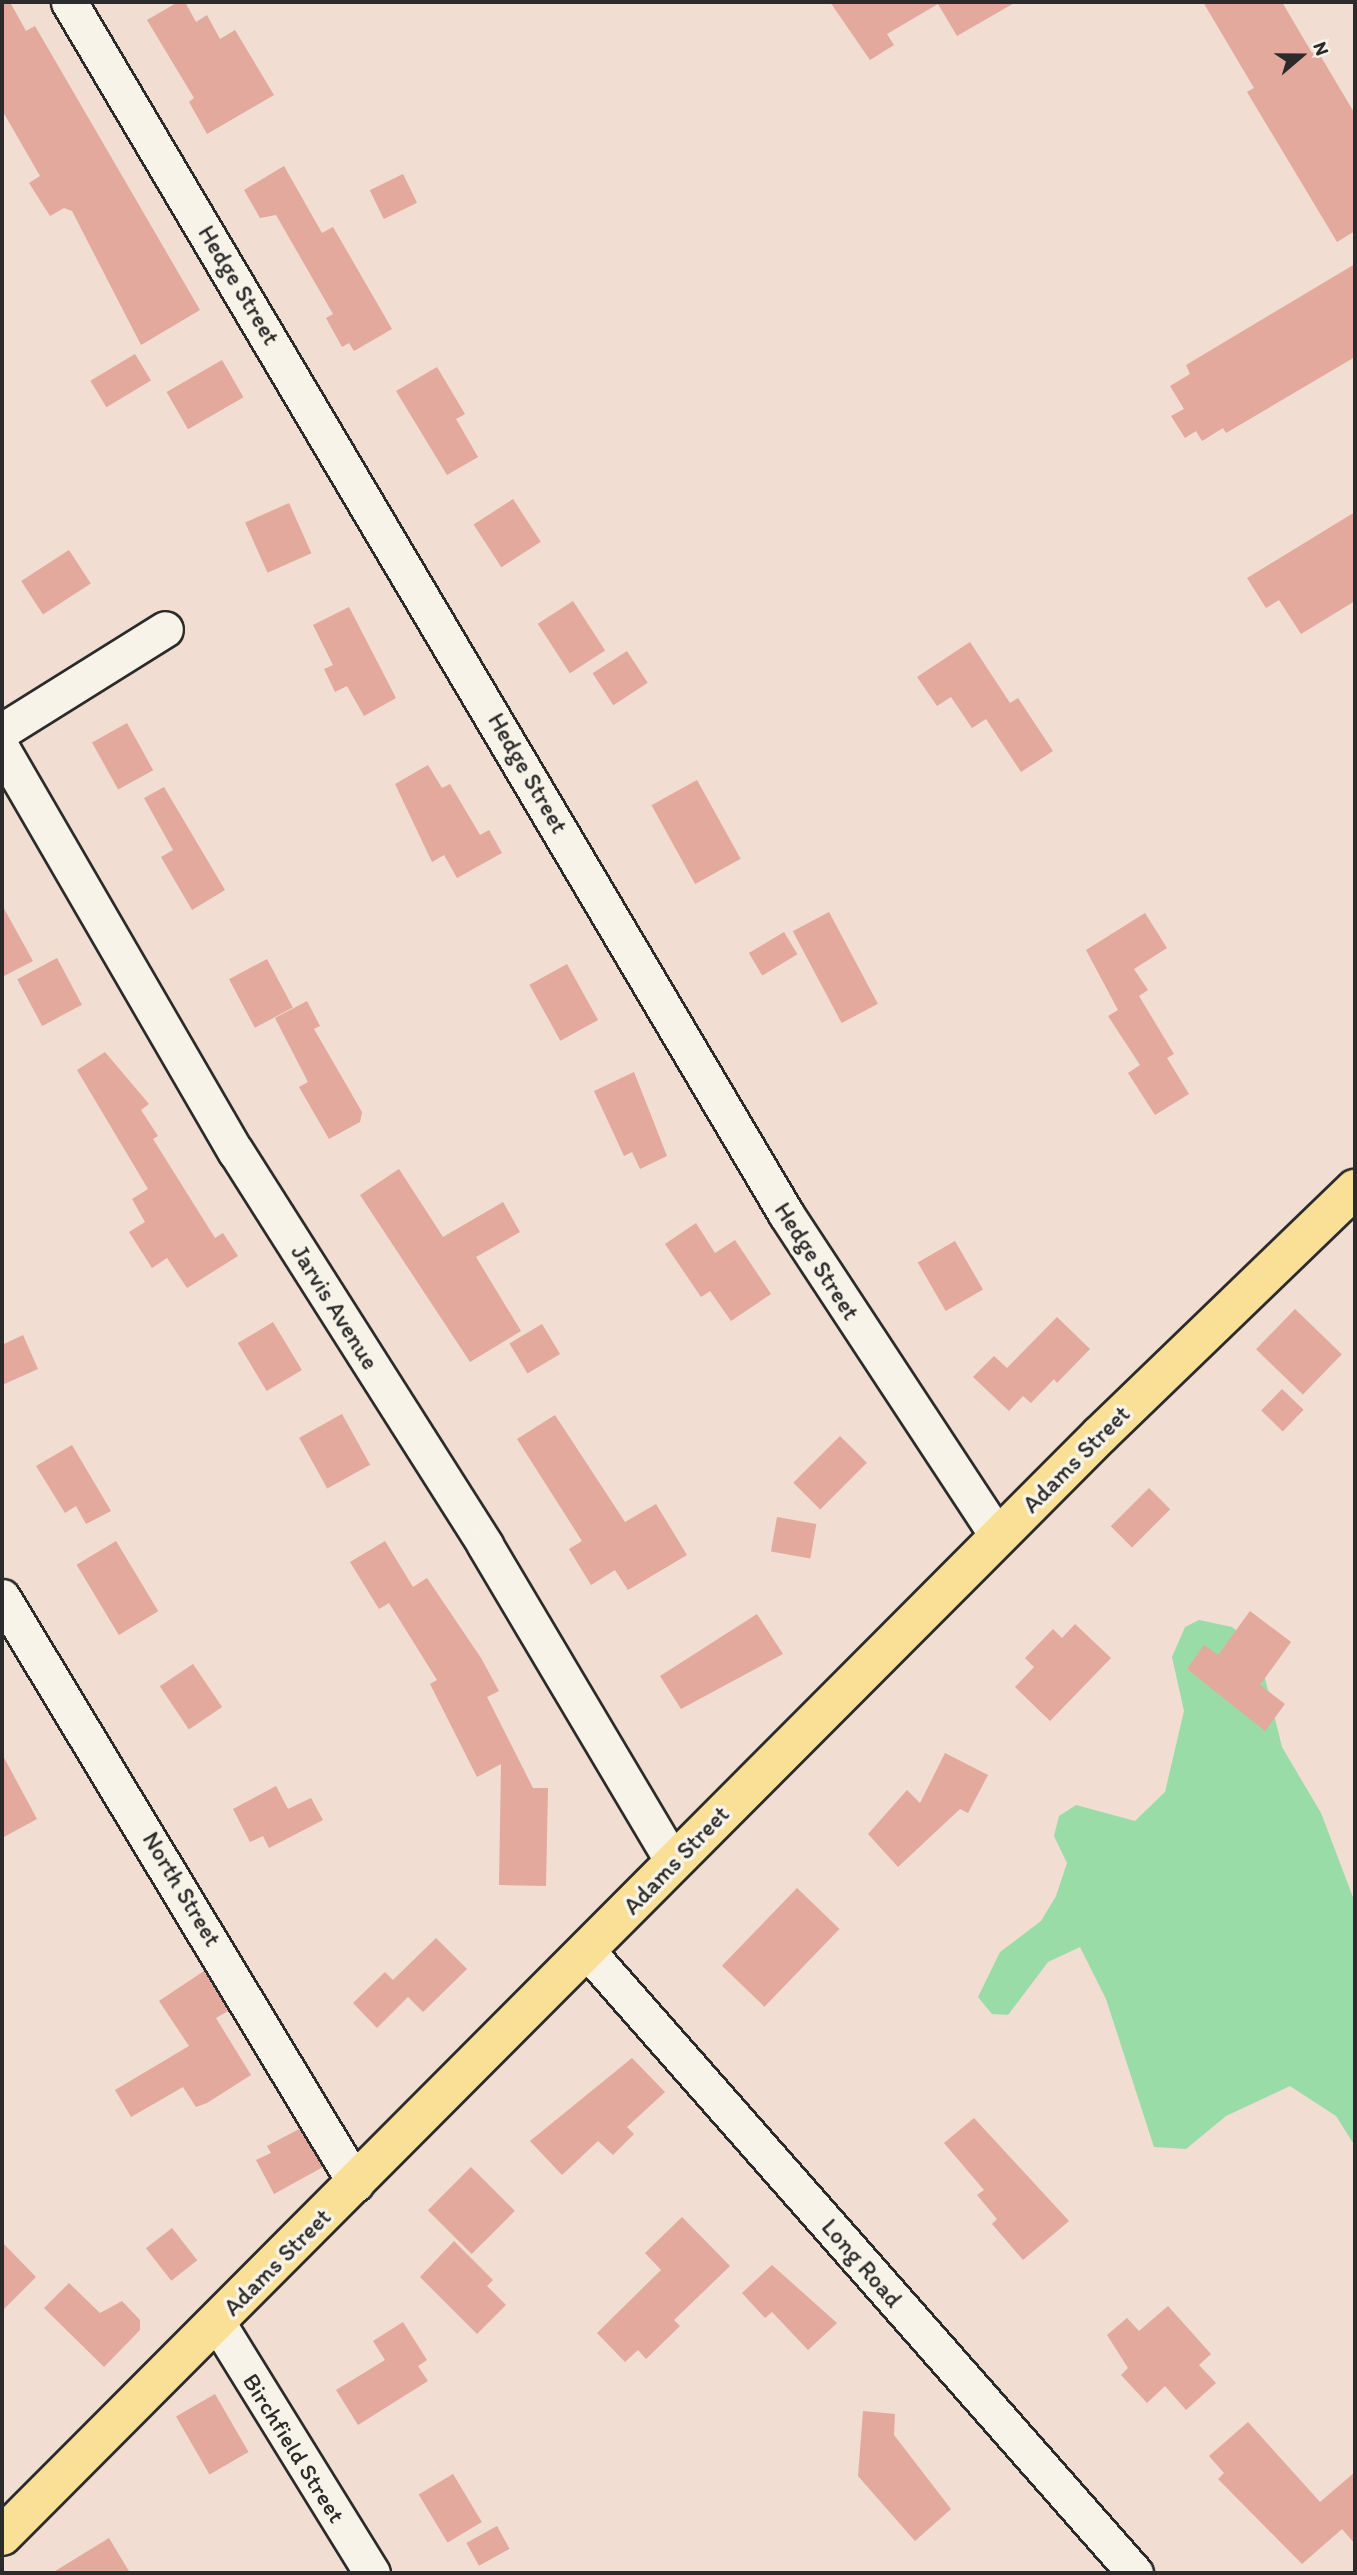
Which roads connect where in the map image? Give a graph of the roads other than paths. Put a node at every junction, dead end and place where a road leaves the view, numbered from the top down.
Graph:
1 (69, 2) edge
2 (165, 629) dead end
3 (2, 731) edge
4 (2, 749) edge
5 (1355, 1189) edge
6 (998, 1537) junction
7 (2, 1597) edge
8 (673, 1862) junction
9 (589, 1953) junction
10 (356, 2184) junction
11 (217, 2322) junction
12 (2, 2536) edge
13 (372, 2573) edge
14 (1135, 2573) edge

1 - 6 street, Hedge Street
2 - 3 street
4 - 8 street, Jarvis Avenue
5 - 6 main road, Adams Street
6 - 8 main road, Adams Street
7 - 10 street, North Street
8 - 9 main road, Adams Street
9 - 10 main road, Adams Street
9 - 14 street, Long Road
10 - 11 main road, Adams Street
11 - 12 main road, Adams Street
11 - 13 street, Birchfield Street

